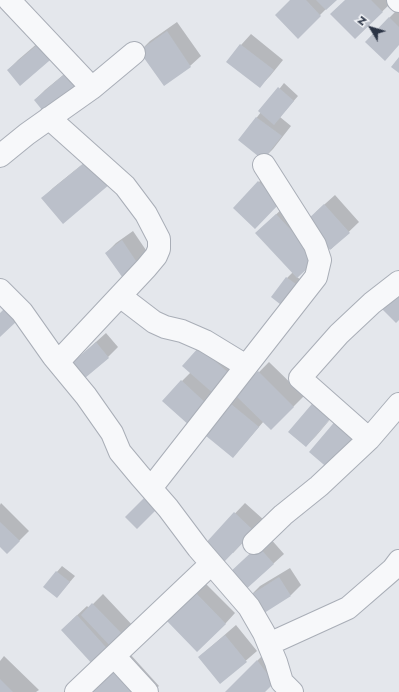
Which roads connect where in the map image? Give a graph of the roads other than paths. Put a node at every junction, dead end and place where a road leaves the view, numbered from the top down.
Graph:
1 (9, 0) edge
2 (134, 53) dead end
3 (92, 88) junction
4 (49, 118) junction
5 (0, 156) edge
6 (264, 165) dead end
7 (399, 282) edge
8 (0, 290) edge
9 (120, 296) junction
10 (58, 362) junction
11 (246, 366) junction
12 (395, 416) edge
13 (368, 439) junction
14 (151, 488) junction
15 (254, 543) dead end
16 (399, 561) edge
17 (211, 564) junction
18 (269, 644) junction
19 (114, 656) junction
20 (76, 692) edge
21 (147, 692) edge
22 (292, 692) edge

1 - 3 street
2 - 3 street
3 - 4 street
4 - 5 street
4 - 9 street
6 - 11 street
7 - 13 street
8 - 10 street
9 - 10 street
9 - 11 street
10 - 14 street
11 - 14 street
12 - 13 street
13 - 15 street
14 - 17 street
16 - 18 street
17 - 18 street
17 - 19 street
18 - 22 street
19 - 20 street
19 - 21 street

